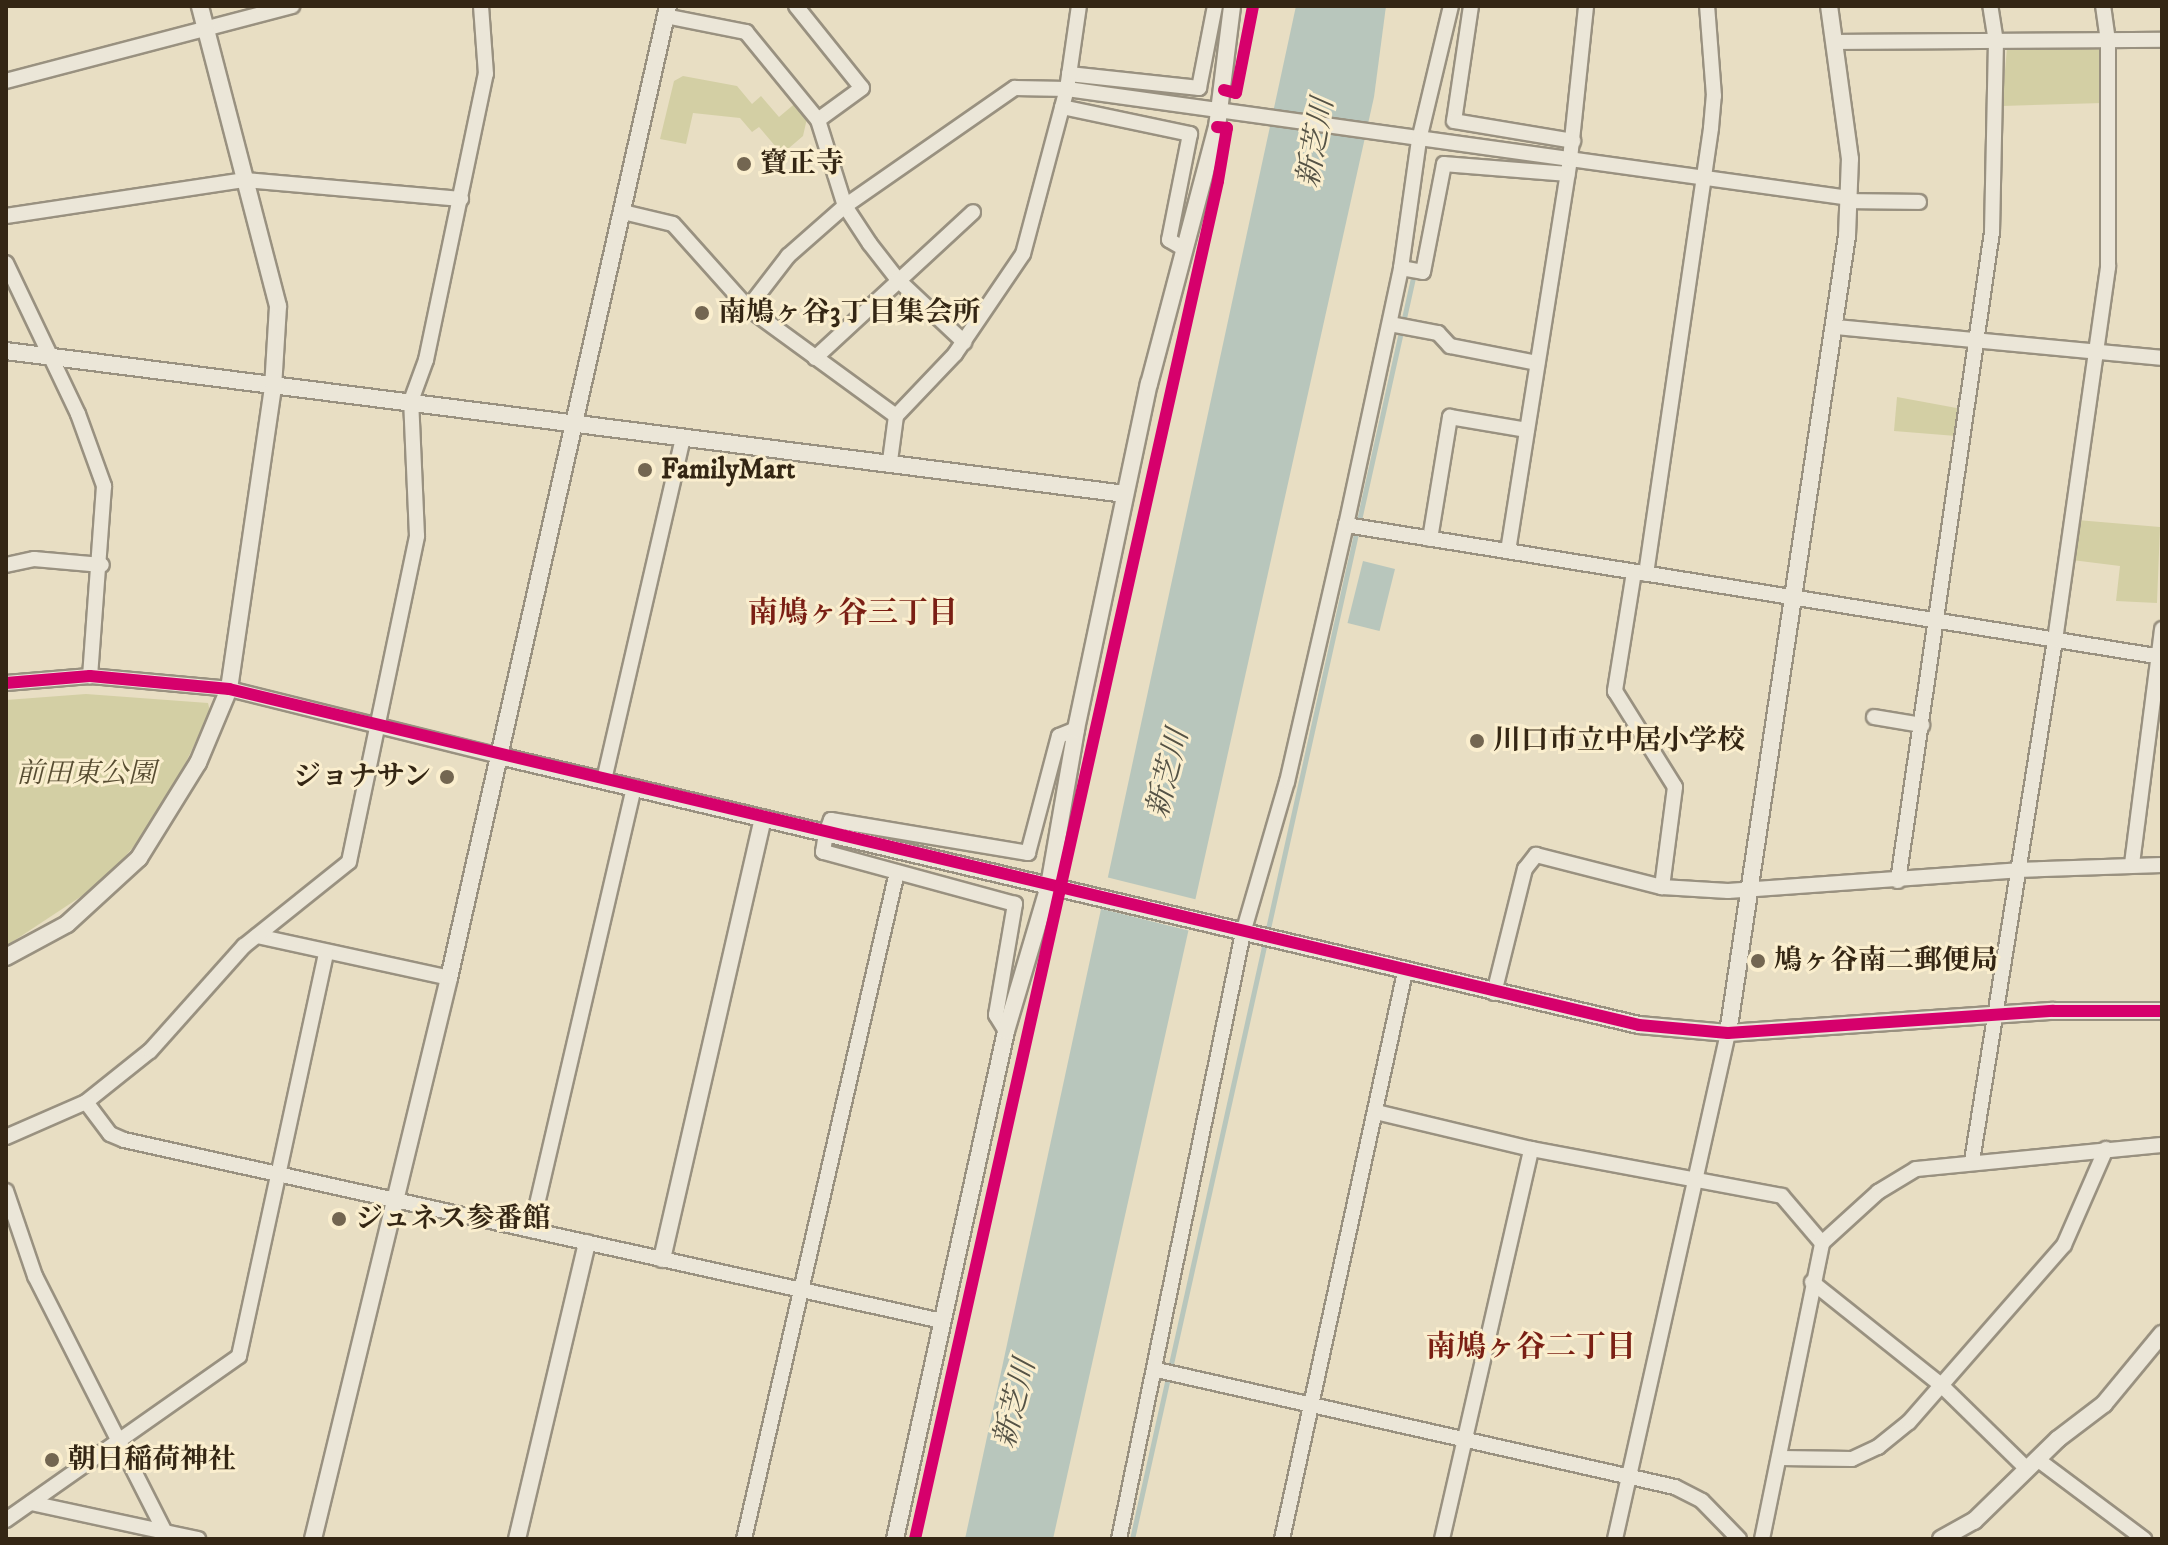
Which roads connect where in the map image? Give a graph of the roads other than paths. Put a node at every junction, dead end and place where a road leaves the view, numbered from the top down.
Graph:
1 (200, 6) edge
2 (292, 6) edge
3 (481, 6) edge
4 (796, 6) edge
5 (1079, 6) edge
6 (1215, 6) edge
7 (1232, 6) edge
8 (1451, 6) edge
9 (1471, 6) edge
10 (1586, 6) edge
11 (1707, 6) edge
12 (1829, 6) edge
13 (1990, 6) edge
14 (2103, 6) edge
15 (666, 11) edge
16 (205, 25) junction
17 (2162, 40) edge
18 (2108, 41) junction
19 (1836, 42) junction
20 (1996, 42) junction
21 (6, 81) edge
22 (1068, 82) junction
23 (1062, 107) junction
24 (1220, 113) junction
25 (818, 120) junction
26 (1419, 140) junction
27 (1573, 141) junction
28 (1569, 167) junction
29 (1705, 177) junction
30 (245, 180) junction
31 (461, 199) junction
32 (1850, 200) junction
33 (1919, 202) dead end
34 (845, 206) junction
35 (623, 212) junction
36 (973, 212) dead end
37 (6, 216) edge
38 (1183, 248) junction
39 (6, 263) edge
40 (1401, 268) junction
41 (898, 280) junction
42 (748, 308) junction
43 (1390, 324) junction
44 (1835, 327) junction
45 (964, 342) junction
46 (1980, 344) junction
47 (6, 351) edge
48 (2098, 352) junction
49 (52, 358) junction
50 (815, 358) junction
51 (2162, 358) edge
52 (1537, 363) junction
53 (273, 388) junction
54 (411, 401) junction
55 (896, 416) junction
56 (574, 424) junction
57 (1527, 430) junction
58 (683, 437) junction
59 (890, 461) junction
60 (1125, 494) junction
61 (1346, 525) junction
62 (1430, 539) junction
63 (1508, 551) junction
64 (6, 565) edge
65 (102, 565) junction
66 (1640, 573) junction
67 (1794, 597) junction
68 (1938, 623) junction
69 (2162, 629) edge
70 (2055, 640) junction
71 (2161, 657) edge
72 (90, 676) junction
73 (6, 683) edge
74 (229, 689) junction
75 (1874, 717) dead end
76 (379, 725) junction
77 (1922, 725) junction
78 (1076, 729) junction
79 (499, 756) junction
80 (604, 780) junction
81 (634, 787) junction
82 (763, 818) junction
83 (826, 833) junction
84 (2132, 864) junction
85 (2162, 865) edge
86 (2018, 870) junction
87 (897, 872) junction
88 (1898, 881) junction
89 (1054, 887) junction
90 (1662, 887) junction
91 (1748, 891) junction
92 (1237, 932) junction
93 (257, 936) junction
94 (326, 953) junction
95 (6, 957) edge
96 (1405, 972) junction
97 (449, 978) junction
98 (1494, 993) junction
99 (2162, 1011) edge
100 (1998, 1015) junction
101 (1006, 1031) junction
102 (1728, 1033) junction
103 (86, 1102) junction
104 (1376, 1112) junction
105 (6, 1137) edge
106 (2162, 1145) edge
107 (1531, 1149) junction
108 (2106, 1149) junction
109 (1972, 1161) junction
110 (280, 1173) junction
111 (1694, 1182) junction
112 (6, 1191) edge
113 (397, 1201) junction
114 (531, 1230) junction
115 (587, 1243) junction
116 (1822, 1243) junction
117 (662, 1259) junction
118 (1812, 1282) junction
119 (805, 1290) junction
120 (942, 1321) junction
121 (2162, 1334) edge
122 (1157, 1370) junction
123 (1941, 1385) junction
124 (1311, 1405) junction
125 (1464, 1436) junction
126 (119, 1441) junction
127 (1781, 1458) junction
128 (2032, 1464) junction
129 (1629, 1474) junction
130 (31, 1503) junction
131 (6, 1520) edge
132 (165, 1532) junction
133 (314, 1534) edge
134 (198, 1539) edge
135 (517, 1539) edge
136 (744, 1539) edge
137 (895, 1539) edge
138 (1119, 1539) edge
139 (1282, 1539) edge
140 (1442, 1539) edge
141 (1615, 1539) edge
142 (1739, 1539) edge
143 (1762, 1539) edge
144 (1941, 1539) edge
145 (2144, 1539) edge

1 - 16 street
2 - 16 street
3 - 31 street
4 - 25 street
5 - 22 street
6 - 22 street
7 - 24 street
8 - 26 street
9 - 27 street
10 - 27 street
11 - 29 street
12 - 19 street
13 - 20 street
14 - 18 street
15 - 25 street
15 - 35 street
16 - 21 street
16 - 30 street
17 - 18 street
18 - 20 street
18 - 48 street
19 - 20 street
19 - 32 street
20 - 46 street
22 - 23 street
22 - 24 street
22 - 34 street
23 - 38 street
23 - 45 street
24 - 26 street
24 - 38 street
25 - 34 street
26 - 28 street
26 - 40 street
27 - 28 street
28 - 29 street
28 - 40 street
28 - 52 street
29 - 32 street
29 - 66 street
30 - 31 street
30 - 37 street
30 - 53 street
31 - 54 street
32 - 33 street
32 - 44 street
34 - 41 street
34 - 42 street
35 - 42 street
35 - 56 street
36 - 41 street
38 - 60 street
39 - 49 street
40 - 43 street
41 - 45 street
41 - 50 street
42 - 50 street
43 - 52 street
43 - 61 street
44 - 46 street
44 - 67 street
45 - 55 street
46 - 48 street
46 - 68 street
47 - 49 street
48 - 51 street
48 - 70 street
49 - 53 street
49 - 65 street
50 - 55 street
52 - 57 street
53 - 54 street
53 - 74 street
54 - 56 street
54 - 76 street
55 - 59 street
56 - 58 street
56 - 79 street
57 - 62 street
57 - 63 street
58 - 59 street
58 - 80 street
59 - 60 street
60 - 78 street
61 - 62 street
61 - 92 street
62 - 63 street
63 - 66 street
64 - 65 street
65 - 72 street
66 - 67 street
66 - 90 street
67 - 68 street
67 - 91 street
68 - 70 street
68 - 77 street
69 - 71 street
70 - 71 street
70 - 86 street
71 - 84 street
72 - 73 street
72 - 74 street
74 - 76 street
74 - 95 street
75 - 77 street
76 - 79 street
76 - 93 street
77 - 88 street
78 - 83 street
78 - 89 street
79 - 80 street
79 - 97 street
80 - 81 street
81 - 82 street
81 - 114 street
82 - 83 street
82 - 117 street
83 - 87 street
83 - 89 street
84 - 85 street
84 - 86 street
86 - 88 street
86 - 100 street
87 - 101 street
87 - 119 street
88 - 91 street
89 - 92 street
89 - 101 street
90 - 91 street
90 - 98 street
91 - 102 street
92 - 96 street
92 - 122 street
93 - 94 street
93 - 103 street
94 - 97 street
94 - 110 street
96 - 98 street
96 - 104 street
97 - 113 street
98 - 102 street
99 - 100 street
100 - 102 street
100 - 109 street
101 - 120 street
102 - 111 street
103 - 105 street
103 - 110 street
104 - 107 street
104 - 124 street
106 - 108 street
107 - 111 street
107 - 125 street
108 - 109 street
108 - 123 street
109 - 116 street
110 - 113 street
110 - 126 street
111 - 116 street
111 - 129 street
112 - 126 street
113 - 114 street
113 - 133 street
114 - 115 street
115 - 117 street
115 - 135 street
116 - 118 street
117 - 119 street
118 - 123 street
118 - 127 street
119 - 120 street
119 - 136 street
120 - 137 street
121 - 128 street
122 - 124 street
122 - 138 street
123 - 127 street
123 - 128 street
124 - 125 street
124 - 139 street
125 - 129 street
125 - 140 street
126 - 130 street
126 - 132 street
127 - 143 street
128 - 144 street
128 - 145 street
129 - 141 street
129 - 142 street
130 - 131 street
130 - 132 street
132 - 134 street

